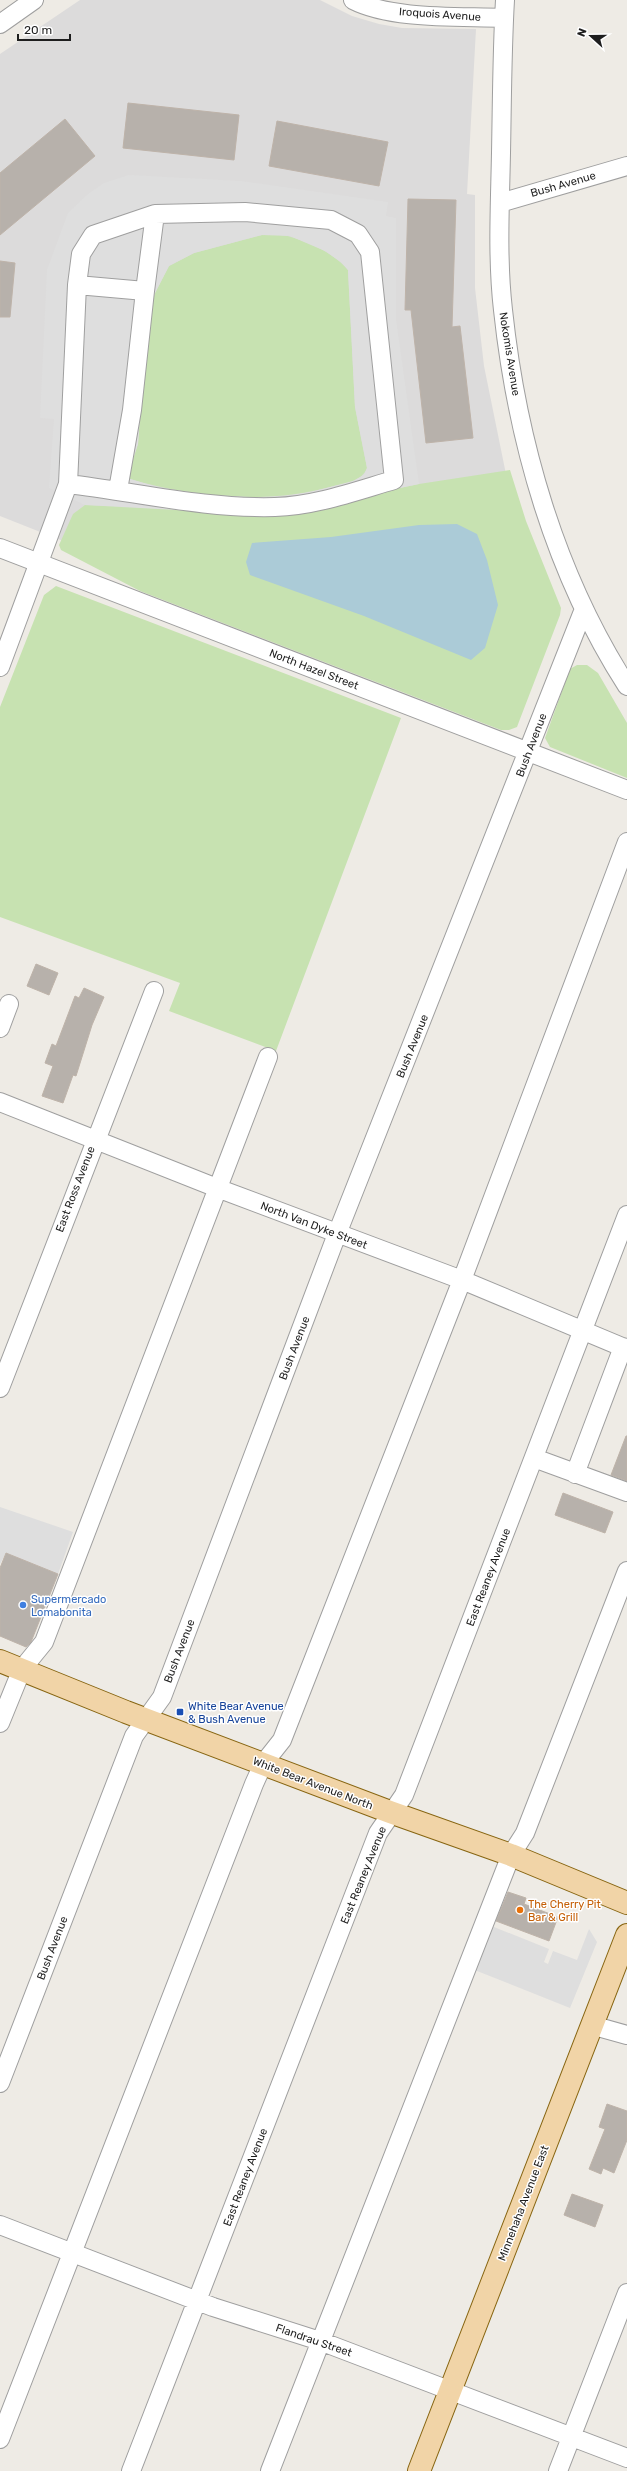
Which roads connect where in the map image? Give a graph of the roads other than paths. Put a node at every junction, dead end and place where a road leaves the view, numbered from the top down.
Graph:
1 (34, 0) edge
2 (353, 0) edge
3 (505, 0) edge
4 (504, 18) junction
5 (0, 24) edge
6 (627, 166) edge
7 (500, 203) junction
8 (156, 214) junction
9 (77, 285) junction
10 (145, 291) junction
11 (68, 484) junction
12 (118, 490) junction
13 (0, 548) edge
14 (40, 563) junction
15 (584, 609) junction
16 (0, 667) edge
17 (627, 686) edge
18 (528, 752) junction
19 (627, 790) edge
20 (627, 842) edge
21 (154, 991) dead end
22 (9, 1004) dead end
23 (0, 1028) edge
24 (268, 1057) dead end
25 (0, 1102) edge
26 (95, 1139) junction
27 (217, 1188) junction
28 (627, 1215) edge
29 (337, 1234) junction
30 (462, 1280) junction
31 (582, 1331) junction
32 (625, 1348) edge
33 (0, 1388) edge
34 (534, 1458) junction
35 (575, 1474) junction
36 (627, 1492) edge
37 (627, 1571) edge
38 (0, 1661) edge
39 (22, 1669) junction
40 (146, 1720) junction
41 (0, 1723) edge
42 (263, 1764) junction
43 (390, 1812) junction
44 (511, 1855) junction
45 (627, 1903) edge
46 (627, 1934) edge
47 (592, 2025) junction
48 (627, 2035) edge
49 (0, 2083) edge
50 (0, 2225) edge
51 (72, 2253) junction
52 (627, 2293) edge
53 (197, 2300) junction
54 (320, 2341) junction
55 (450, 2391) junction
56 (572, 2437) junction
57 (0, 2439) edge
58 (627, 2458) edge
59 (131, 2471) edge
60 (270, 2471) edge
61 (419, 2471) edge
62 (558, 2471) edge

1 - 5 street
2 - 4 street, Iroquois Avenue
3 - 4 street, Nokomis Avenue
4 - 7 street, Nokomis Avenue
6 - 7 street, Bush Avenue
7 - 15 street, Nokomis Avenue
8 - 9 street
8 - 10 street
8 - 12 street
9 - 10 street
9 - 11 street
10 - 12 street
11 - 12 street
11 - 14 street
13 - 14 street, North Hazel Street
14 - 16 street
14 - 18 street, North Hazel Street
15 - 17 street, Nokomis Avenue
15 - 18 street, Bush Avenue
18 - 19 street, North Hazel Street
18 - 29 street, Bush Avenue
20 - 30 street
21 - 26 street, East Ross Avenue
22 - 23 street
24 - 27 street
25 - 26 street, North Van Dyke Street
26 - 27 street, North Van Dyke Street
26 - 33 street, East Ross Avenue
27 - 29 street, North Van Dyke Street
27 - 39 street
28 - 31 street, East Reaney Avenue
29 - 30 street, North Van Dyke Street
29 - 40 street, Bush Avenue
30 - 31 street, North Van Dyke Street
30 - 42 street
31 - 32 street, North Van Dyke Street
31 - 34 street, East Reaney Avenue
32 - 35 street
34 - 35 street
34 - 43 street, East Reaney Avenue
35 - 36 street
37 - 44 street
38 - 39 main road, White Bear Avenue North
39 - 40 main road, White Bear Avenue North
39 - 41 street
40 - 42 main road, White Bear Avenue North
40 - 49 street, Bush Avenue
42 - 43 main road, White Bear Avenue North
42 - 51 street
43 - 44 main road, White Bear Avenue North
43 - 53 street, East Reaney Avenue
44 - 45 main road, White Bear Avenue North
44 - 54 street
46 - 47 main road, Minnehaha Avenue East
47 - 48 street
47 - 55 main road, Minnehaha Avenue East
50 - 51 street, Flandrau Street
51 - 53 street, Flandrau Street
51 - 57 street
52 - 56 street
53 - 54 street, Flandrau Street
53 - 59 street, East Reaney Avenue
54 - 55 street, Flandrau Street
54 - 60 street
55 - 56 street, Flandrau Street
55 - 61 main road, Minnehaha Avenue East
56 - 58 street, Flandrau Street
56 - 62 street

